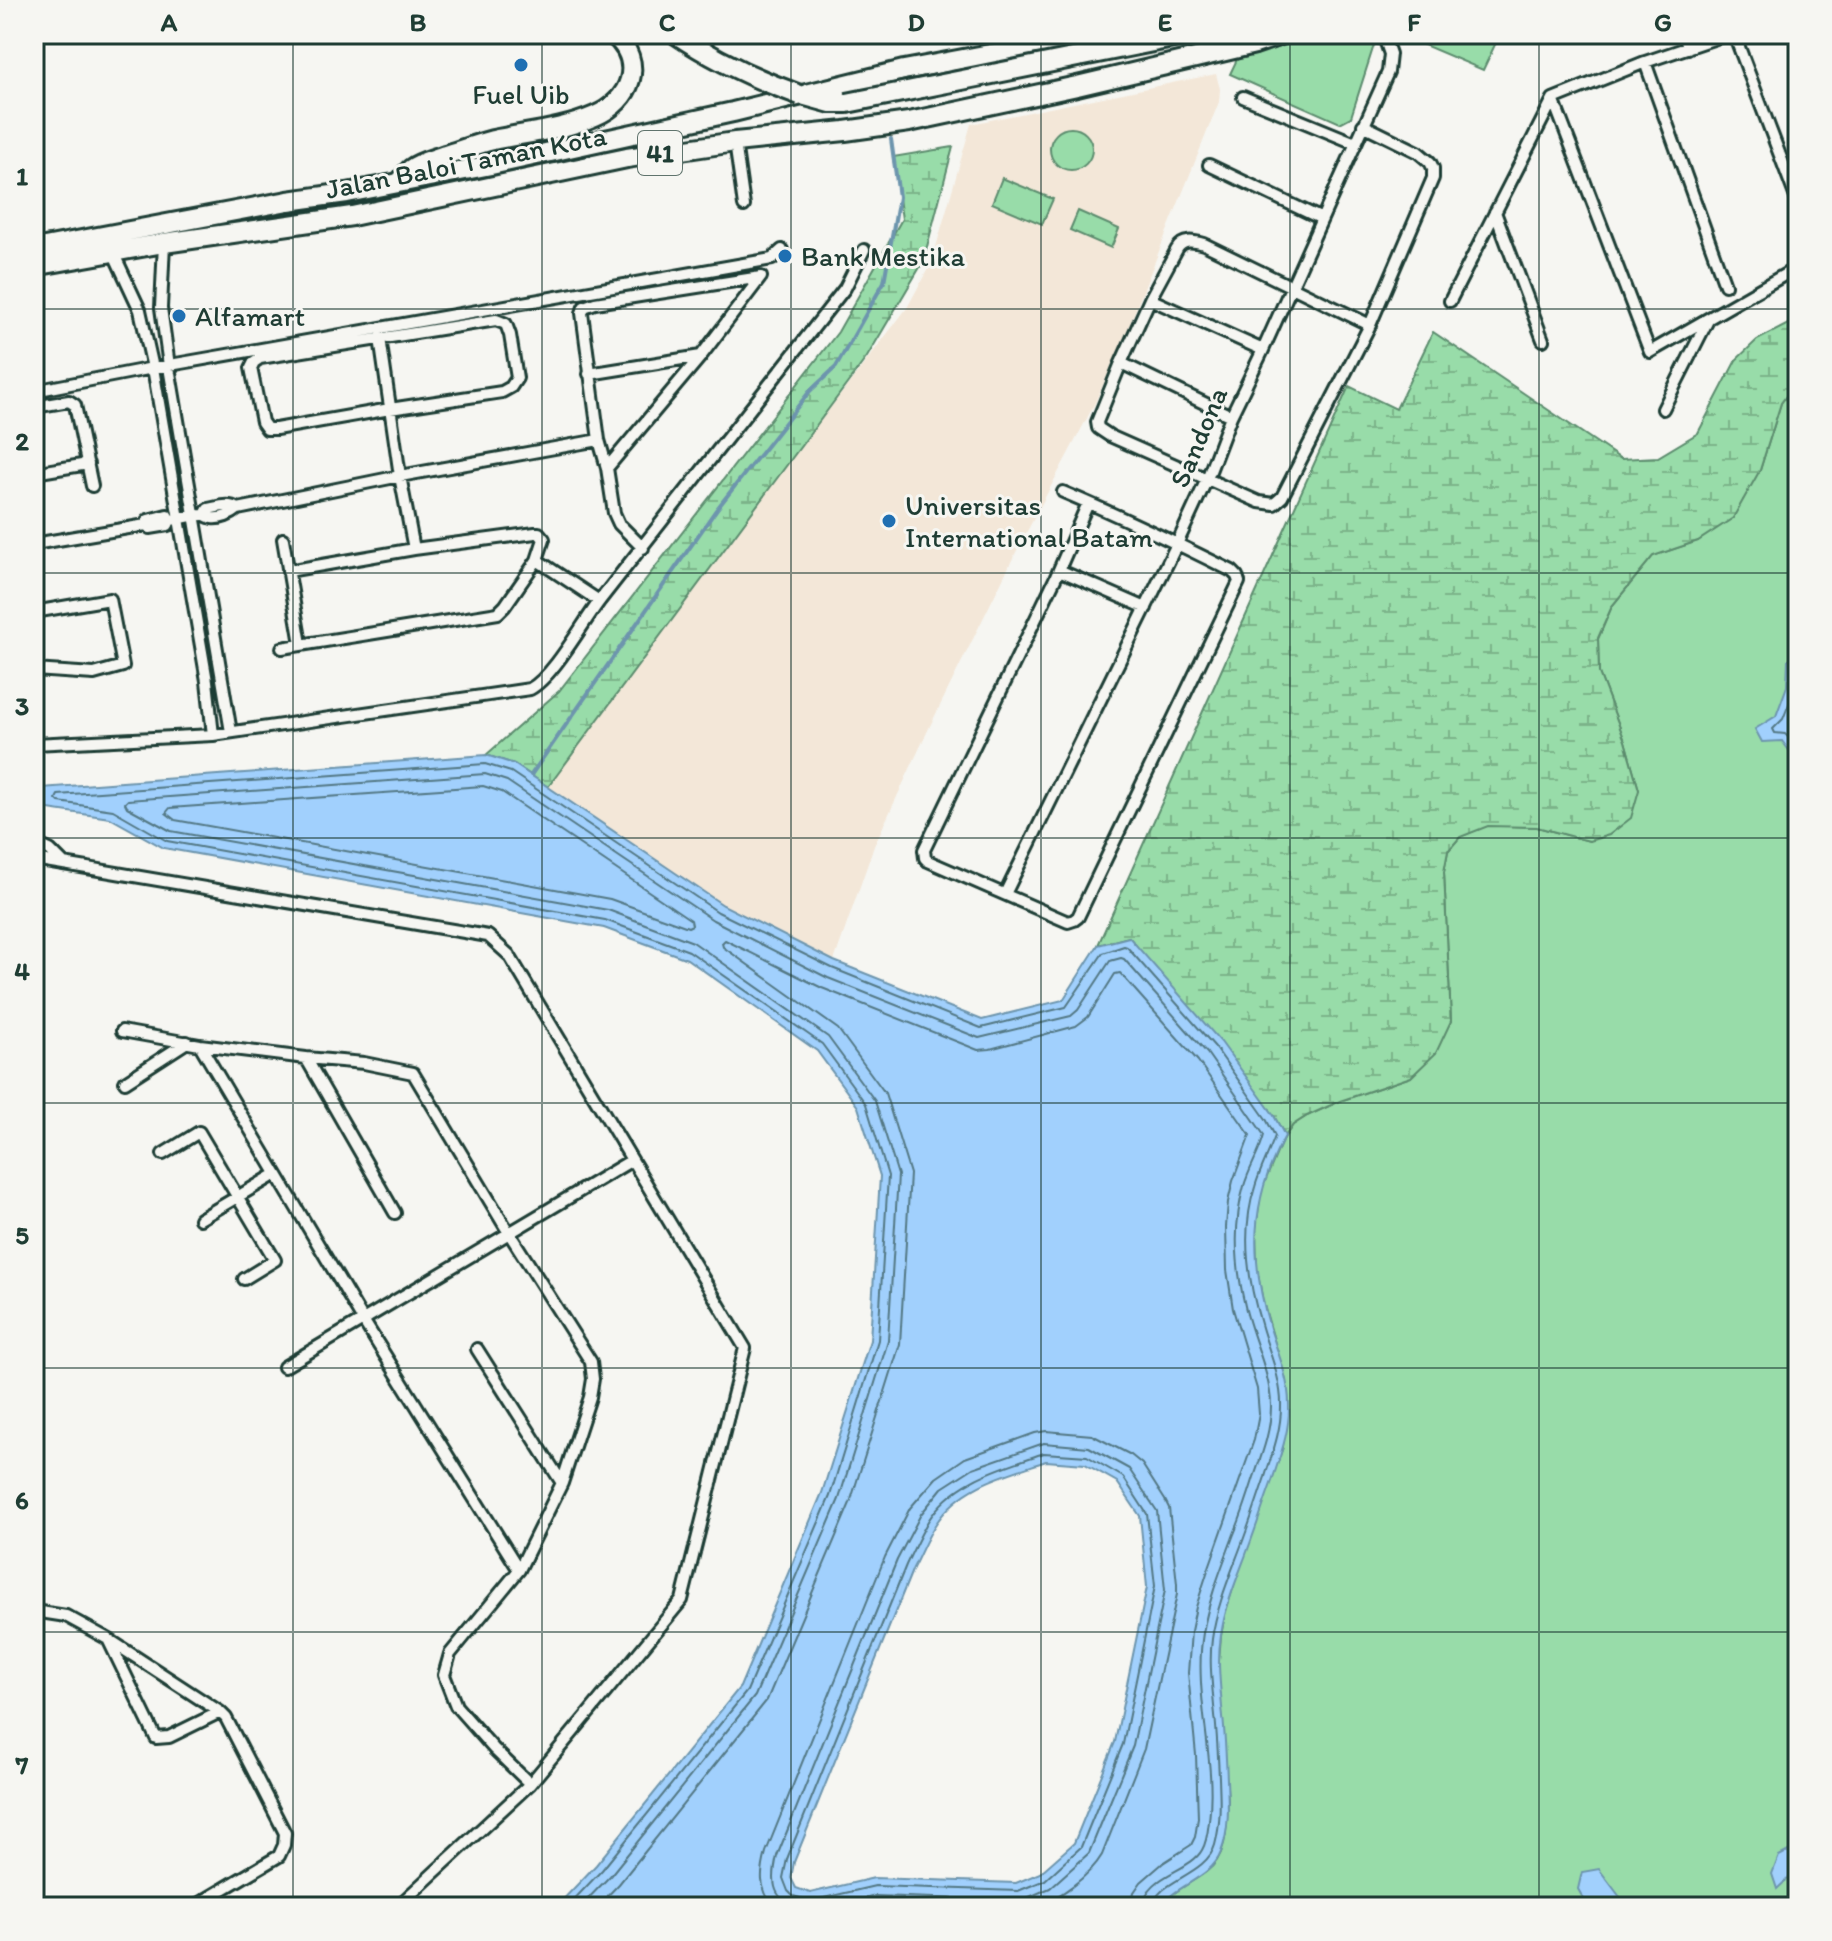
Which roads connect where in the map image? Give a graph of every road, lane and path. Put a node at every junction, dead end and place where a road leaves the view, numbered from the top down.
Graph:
1 (613, 34) edge
2 (676, 34) edge
3 (1098, 34) edge
4 (1193, 34) edge
5 (1284, 34) edge
6 (1383, 34) edge
7 (1684, 34) edge
8 (1728, 34) edge
9 (1734, 34) edge
10 (1707, 37) edge
11 (1688, 48) junction
12 (1645, 62) junction
13 (904, 70) junction
14 (1243, 97) dead end
15 (1553, 99) junction
16 (909, 122) junction
17 (1363, 125) junction
18 (735, 142) junction
19 (1355, 143) junction
20 (1209, 165) dead end
21 (399, 183) junction
22 (347, 193) junction
23 (1798, 203) edge
24 (744, 206) dead end
25 (1495, 212) junction
26 (352, 216) junction
27 (1322, 219) junction
28 (164, 243) junction
29 (34, 249) edge
30 (782, 250) dead end
31 (864, 250) dead end
32 (113, 252) junction
33 (34, 266) edge
34 (1798, 267) edge
35 (1725, 285) dead end
36 (1292, 286) junction
37 (1150, 299) junction
38 (1450, 301) dead end
39 (1708, 318) junction
40 (1370, 325) junction
41 (380, 338) junction
42 (1543, 340) dead end
43 (1263, 350) junction
44 (701, 356) junction
45 (1121, 363) junction
46 (170, 365) junction
47 (153, 368) junction
48 (589, 374) junction
49 (34, 391) edge
50 (34, 407) edge
51 (390, 409) junction
52 (1663, 409) dead end
53 (1231, 416) junction
54 (599, 440) junction
55 (88, 464) junction
56 (607, 468) junction
57 (34, 473) edge
58 (400, 476) junction
59 (1207, 479) junction
60 (92, 486) dead end
61 (1063, 492) dead end
62 (1088, 503) junction
63 (200, 516) junction
64 (174, 519) junction
65 (283, 539) dead end
66 (34, 544) edge
67 (1177, 544) junction
68 (643, 548) junction
69 (414, 549) junction
70 (537, 560) junction
71 (1059, 570) junction
72 (288, 571) junction
73 (599, 601) junction
74 (1146, 608) junction
75 (34, 612) edge
76 (214, 623) junction
77 (197, 624) junction
78 (301, 644) junction
79 (282, 648) dead end
80 (34, 670) edge
81 (231, 732) junction
82 (213, 735) junction
83 (34, 744) edge
84 (34, 843) edge
85 (34, 859) edge
86 (63, 863) junction
87 (1005, 894) junction
88 (122, 1031) dead end
89 (187, 1042) junction
90 (200, 1045) junction
91 (306, 1058) junction
92 (125, 1082) dead end
93 (163, 1154) dead end
94 (632, 1160) junction
95 (276, 1174) junction
96 (237, 1197) junction
97 (395, 1213) dead end
98 (200, 1219) dead end
99 (509, 1233) junction
100 (244, 1279) dead end
101 (363, 1320) junction
102 (477, 1349) dead end
103 (284, 1367) dead end
104 (562, 1483) junction
105 (519, 1570) junction
106 (34, 1611) edge
107 (108, 1639) junction
108 (220, 1712) junction
109 (530, 1784) junction
110 (193, 1907) edge
111 (397, 1907) edge

1 - 21 highway
2 - 4 highway, bridge
3 - 13 highway, Jalan Baloi Taman Kota
5 - 16 highway, Jalan Baloi Taman Kota / 41
6 - 17 street, Sandona
7 - 11 street
8 - 10 street
9 - 23 street
10 - 11 street
11 - 12 street
12 - 15 street
12 - 35 street
13 - 16 highway
13 - 21 highway, Jalan Baloi Taman Kota / 41
14 - 19 street
15 - 25 street
15 - 39 street
16 - 18 highway, Jalan Baloi Taman Kota / 41
17 - 19 street, Sandona
17 - 40 street
18 - 24 street
18 - 26 highway, Jalan Baloi Taman Kota / 41
19 - 27 street, Sandona
20 - 27 street
21 - 22 highway, Jalan Baloi Taman Kota / 41
22 - 26 highway
22 - 29 highway, Jalan Baloi Taman Kota / 41
25 - 38 street
25 - 42 street
26 - 28 highway, Jalan Baloi Taman Kota / 41
27 - 36 street, Sandona
28 - 32 highway, Jalan Baloi Taman Kota / 41
28 - 46 street
30 - 46 street
31 - 68 street
32 - 33 highway, Jalan Baloi Taman Kota / 41
32 - 47 street
34 - 39 street
36 - 37 street
36 - 40 street
36 - 43 street, Sandona
37 - 43 street
37 - 45 street
39 - 52 street
40 - 59 street
41 - 51 street
41 - 51 street
41 - 51 street
43 - 53 street, Sandona
44 - 48 street
44 - 48 street
44 - 56 street
45 - 53 street
45 - 59 street
46 - 47 street
46 - 63 street
47 - 49 street
47 - 64 street
48 - 54 street
50 - 55 street
51 - 58 street
53 - 59 street, Sandona
54 - 56 street
54 - 58 street
55 - 57 street
55 - 60 street
56 - 68 street
58 - 63 street
58 - 69 street
59 - 67 street, Sandona
61 - 62 street
62 - 67 street
62 - 71 street
63 - 64 street
63 - 76 street
64 - 66 street
64 - 77 street
65 - 72 street
67 - 74 street, Sandona
67 - 87 street
68 - 73 street
69 - 70 street
69 - 72 street
70 - 73 street
70 - 78 street
71 - 74 street
71 - 87 street
72 - 78 street
73 - 81 street
74 - 87 street, Sandona
75 - 80 street
76 - 77 street
76 - 81 street
77 - 82 street
78 - 79 street
81 - 82 street
82 - 83 street
84 - 86 street
85 - 86 street
86 - 94 street
88 - 89 street
89 - 90 street
89 - 92 street
90 - 91 street
90 - 95 street
91 - 97 street
91 - 99 street
93 - 96 street
94 - 99 street
94 - 109 street
95 - 96 street
95 - 101 street
96 - 98 street
96 - 100 street
99 - 101 street
99 - 104 street
101 - 103 street
101 - 105 street
102 - 104 street
104 - 105 street
105 - 109 street
106 - 107 street
107 - 108 street
107 - 108 street
108 - 110 street
109 - 111 street

